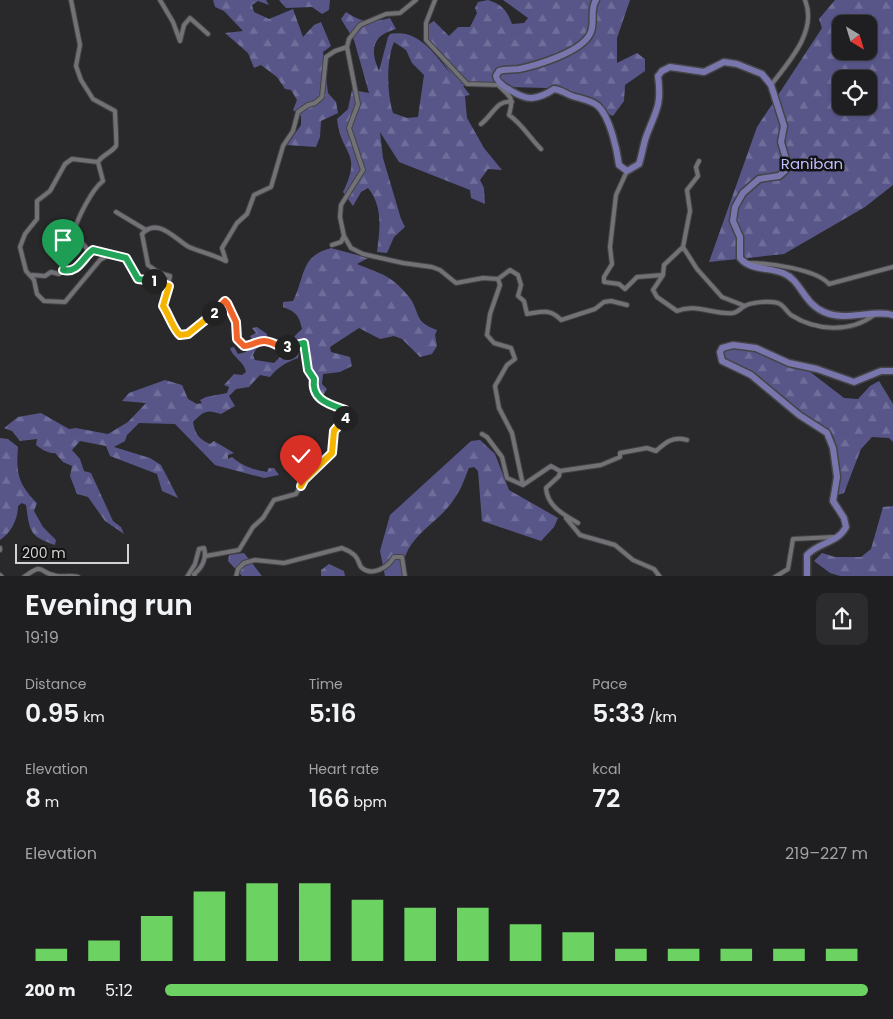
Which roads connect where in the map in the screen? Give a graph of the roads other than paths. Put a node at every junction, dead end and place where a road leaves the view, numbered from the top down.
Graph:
1 (71, 0) edge
2 (160, 0) edge
3 (416, 0) edge
4 (435, 0) edge
5 (596, 0) edge
6 (805, 0) edge
7 (208, 34) dead end
8 (347, 47) junction
9 (499, 85) junction
10 (771, 85) junction
11 (512, 102) junction
12 (481, 124) dead end
13 (541, 149) dead end
14 (699, 160) dead end
15 (98, 162) junction
16 (627, 171) junction
17 (116, 212) dead end
18 (146, 230) junction
19 (344, 236) junction
20 (332, 245) dead end
21 (683, 247) junction
22 (93, 250) junction
23 (110, 256) junction
24 (746, 264) junction
25 (893, 267) edge
26 (32, 275) dead end
27 (663, 275) junction
28 (498, 279) junction
29 (169, 286) junction
30 (627, 305) dead end
31 (745, 306) junction
32 (876, 314) junction
33 (893, 315) edge
34 (893, 371) edge
35 (482, 434) dead end
36 (688, 440) dead end
37 (560, 471) junction
38 (523, 485) junction
39 (563, 514) junction
40 (578, 524) dead end
41 (839, 537) junction
42 (206, 556) junction
43 (24, 576) edge
44 (78, 576) edge
45 (187, 576) edge
46 (195, 576) edge
47 (236, 576) edge
48 (404, 576) edge
49 (660, 576) edge
50 (775, 576) edge
51 (807, 576) edge

1 - 15 street
2 - 7 street
3 - 8 street
4 - 9 street
5 - 9 main road
6 - 10 street
8 - 18 street
8 - 19 street
9 - 11 street
9 - 16 main road
10 - 16 main road
10 - 24 main road
11 - 12 street
11 - 13 street
14 - 21 street
15 - 22 street
15 - 23 street
16 - 27 street
17 - 18 street
18 - 29 street
19 - 20 street
19 - 28 street
21 - 27 street
21 - 31 street
22 - 23 street
22 - 26 street
23 - 29 street
24 - 25 street
24 - 32 main road
27 - 31 street
28 - 30 street
28 - 38 street
29 - 42 street
31 - 32 street
32 - 33 main road
34 - 41 main road
35 - 38 street
36 - 37 street
37 - 38 street
37 - 39 street
39 - 40 street
39 - 49 street
41 - 50 street
41 - 51 main road
42 - 45 street
42 - 46 street
43 - 44 street
47 - 48 street

